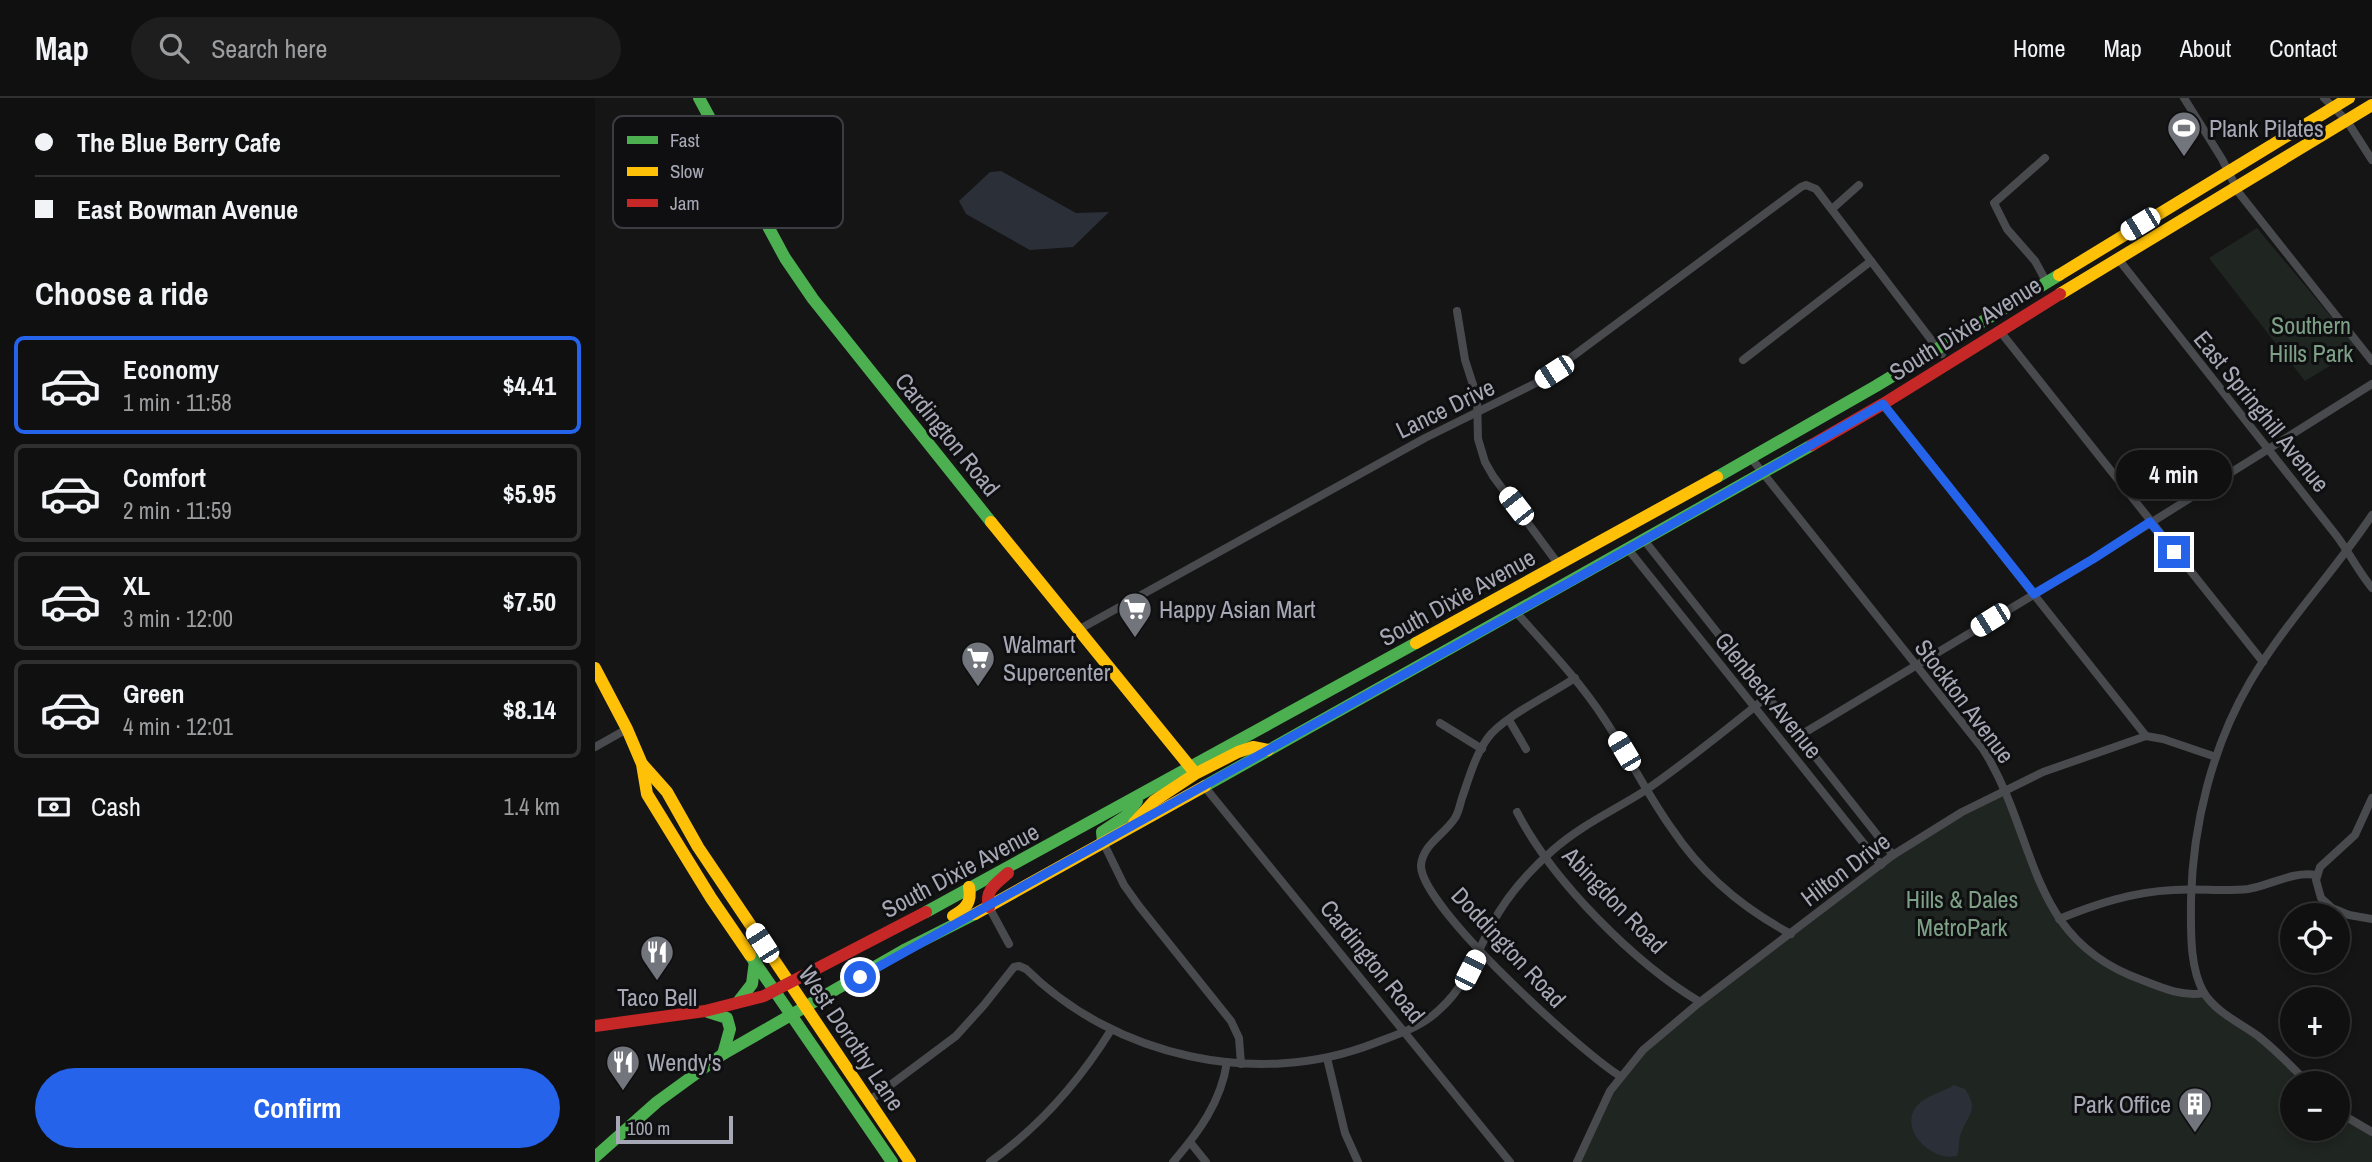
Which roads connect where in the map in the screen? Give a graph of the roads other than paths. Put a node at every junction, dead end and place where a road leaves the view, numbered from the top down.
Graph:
1 (699, 98) edge
2 (2184, 98) edge
3 (2324, 98) edge
4 (2349, 98) edge
5 (2372, 106) edge
6 (2333, 108) junction
7 (709, 116) edge
8 (2347, 121) junction
9 (2045, 158) dead end
10 (2372, 160) edge
11 (2228, 170) junction
12 (1859, 185) dead end
13 (2236, 187) junction
14 (1832, 209) junction
15 (769, 228) edge
16 (2119, 260) junction
17 (1871, 261) junction
18 (2046, 281) junction
19 (2056, 297) junction
20 (1457, 311) dead end
21 (2004, 328) junction
22 (1940, 352) junction
23 (1743, 360) dead end
24 (2372, 361) edge
25 (2372, 384) edge
26 (1901, 393) junction
27 (1883, 404) junction
28 (1477, 412) junction
29 (2267, 449) junction
30 (1751, 458) junction
31 (1763, 473) junction
32 (2372, 515) edge
33 (2150, 522) junction
34 (1644, 540) junction
35 (1628, 549) junction
36 (2348, 551) junction
37 (1559, 565) junction
38 (2372, 588) edge
39 (2034, 594) junction
40 (1516, 612) junction
41 (1078, 630) junction
42 (2263, 662) junction
43 (1916, 666) junction
44 (595, 668) edge
45 (1575, 678) junction
46 (1768, 696) junction
47 (1754, 708) junction
48 (1509, 720) junction
49 (1440, 723) dead end
50 (627, 729) junction
51 (1800, 736) junction
52 (2146, 736) junction
53 (595, 747) edge
54 (1482, 749) junction
55 (1526, 749) dead end
56 (2216, 757) junction
57 (642, 764) junction
58 (1197, 776) junction
59 (1646, 789) junction
60 (2005, 792) junction
61 (1139, 797) junction
62 (2372, 798) edge
63 (1517, 812) dead end
64 (1063, 838) junction
65 (1103, 842) junction
66 (1893, 855) junction
67 (1546, 857) junction
68 (1021, 859) junction
69 (1881, 865) junction
70 (2316, 875) junction
71 (969, 887) junction
72 (2192, 890) junction
73 (989, 906) junction
74 (2059, 919) junction
75 (2372, 919) edge
76 (1791, 934) junction
77 (1009, 944) dead end
78 (906, 949) junction
79 (1481, 950) junction
80 (773, 958) junction
81 (755, 961) junction
82 (823, 965) junction
83 (789, 982) junction
84 (775, 990) junction
85 (2204, 993) junction
86 (1700, 1002) junction
87 (736, 1004) junction
88 (806, 1007) junction
89 (705, 1011) junction
90 (791, 1016) junction
91 (595, 1026) edge
92 (1111, 1030) junction
93 (1404, 1032) junction
94 (754, 1036) junction
95 (804, 1036) junction
96 (723, 1054) junction
97 (1327, 1058) junction
98 (1227, 1062) junction
99 (1241, 1064) junction
100 (2295, 1071) edge
101 (1620, 1076) junction
102 (869, 1101) junction
103 (2350, 1119) edge
104 (2372, 1132) edge
105 (1190, 1142) junction
106 (595, 1157) edge
107 (908, 1159) edge
108 (889, 1161) edge
109 (990, 1162) edge
110 (1173, 1162) edge
111 (1206, 1162) edge
112 (1358, 1162) edge
113 (1510, 1162) edge
114 (1577, 1162) edge

1 - 7 main road, Cardington Road
2 - 11 street
3 - 6 street
4 - 6 main road, South Dixie Avenue
5 - 8 main road, South Dixie Avenue
6 - 8 street
6 - 11 main road, South Dixie Avenue
8 - 10 street
8 - 13 main road, South Dixie Avenue
9 - 18 street
11 - 13 street
11 - 18 main road, South Dixie Avenue
12 - 14 street
13 - 16 main road, South Dixie Avenue
13 - 24 street
14 - 17 street
14 - 28 street, Lance Drive
15 - 41 main road, Cardington Road
16 - 19 main road, South Dixie Avenue
16 - 29 street, East Springhill Avenue
17 - 22 street
17 - 23 street
18 - 19 street
18 - 22 main road, South Dixie Avenue
19 - 21 main road, South Dixie Avenue
20 - 28 street
21 - 22 main road
21 - 26 main road, South Dixie Avenue
21 - 33 street
22 - 26 main road
22 - 30 main road, South Dixie Avenue
25 - 29 street
26 - 27 main road, South Dixie Avenue
27 - 31 main road, South Dixie Avenue
27 - 39 street
28 - 37 street
28 - 41 street, Lance Drive
29 - 33 street
29 - 36 street, East Springhill Avenue
30 - 31 street, Stockton Avenue
30 - 37 main road, South Dixie Avenue
31 - 34 main road, South Dixie Avenue
31 - 43 street, Stockton Avenue
32 - 36 street
33 - 39 street
33 - 42 street
34 - 35 main road, South Dixie Avenue
34 - 46 street, Glenbeck Avenue
35 - 40 main road, South Dixie Avenue
35 - 47 street, Glenbeck Avenue
36 - 38 street, East Springhill Avenue
36 - 42 street
37 - 58 main road, South Dixie Avenue
39 - 43 street
39 - 52 street
40 - 45 street
40 - 58 main road, South Dixie Avenue
41 - 58 main road, Cardington Road
42 - 56 street
43 - 51 street
43 - 60 street, Stockton Avenue
44 - 50 main road, West Dorothy Lane
45 - 48 street, Doddington Road
45 - 59 street
46 - 47 street
46 - 51 street, Glenbeck Avenue
47 - 59 street
47 - 69 street, Glenbeck Avenue
48 - 54 street, Doddington Road
48 - 55 street
49 - 54 street
50 - 53 street
50 - 57 main road, West Dorothy Lane
51 - 66 street, Glenbeck Avenue
52 - 56 street
52 - 60 street, Hilton Drive
54 - 79 street, Doddington Road
56 - 72 street
57 - 80 main road, West Dorothy Lane
57 - 81 main road, West Dorothy Lane
58 - 61 main road, South Dixie Avenue
58 - 65 main road, South Dixie Avenue
58 - 93 street, Cardington Road
59 - 67 street
59 - 76 street
60 - 66 street, Hilton Drive
60 - 74 street, Stockton Avenue
61 - 64 main road, South Dixie Avenue
61 - 65 main road
62 - 70 street
63 - 67 street, Abingdon Road
64 - 65 main road
64 - 68 main road, South Dixie Avenue
65 - 73 main road, South Dixie Avenue
65 - 99 street
66 - 69 street, Hilton Drive
67 - 79 street
67 - 86 street, Abingdon Road
68 - 71 main road, South Dixie Avenue
68 - 73 main road
69 - 76 street, Hilton Drive
70 - 72 street
70 - 75 street
71 - 78 main road
71 - 82 main road, South Dixie Avenue
72 - 74 street
72 - 85 street
73 - 77 street
73 - 78 main road, South Dixie Avenue
74 - 85 street, Stockton Avenue
76 - 86 street, Hilton Drive
78 - 88 main road, South Dixie Avenue
79 - 93 street
79 - 101 street, Doddington Road
80 - 82 main road
80 - 83 main road, West Dorothy Lane
81 - 84 main road, West Dorothy Lane
81 - 87 main road
82 - 83 main road, South Dixie Avenue
83 - 84 main road, South Dixie Avenue
83 - 88 main road, West Dorothy Lane
84 - 87 main road, South Dixie Avenue
84 - 90 main road, West Dorothy Lane
85 - 100 street
86 - 101 street, Hilton Drive
87 - 89 main road, South Dixie Avenue
88 - 90 main road, South Dixie Avenue
88 - 102 main road, West Dorothy Lane
89 - 91 main road, South Dixie Avenue
89 - 96 main road
90 - 94 main road, South Dixie Avenue
90 - 95 main road, West Dorothy Lane
92 - 98 street
92 - 102 street
92 - 109 street
93 - 97 street
93 - 113 street, Cardington Road
94 - 95 main road
94 - 96 main road, South Dixie Avenue
95 - 108 main road, West Dorothy Lane
96 - 106 main road, South Dixie Avenue
97 - 99 street
97 - 112 street
98 - 99 street
98 - 105 street
101 - 114 street, Hilton Drive
102 - 107 main road, West Dorothy Lane
103 - 104 street
105 - 110 street
105 - 111 street
107 - 108 street

